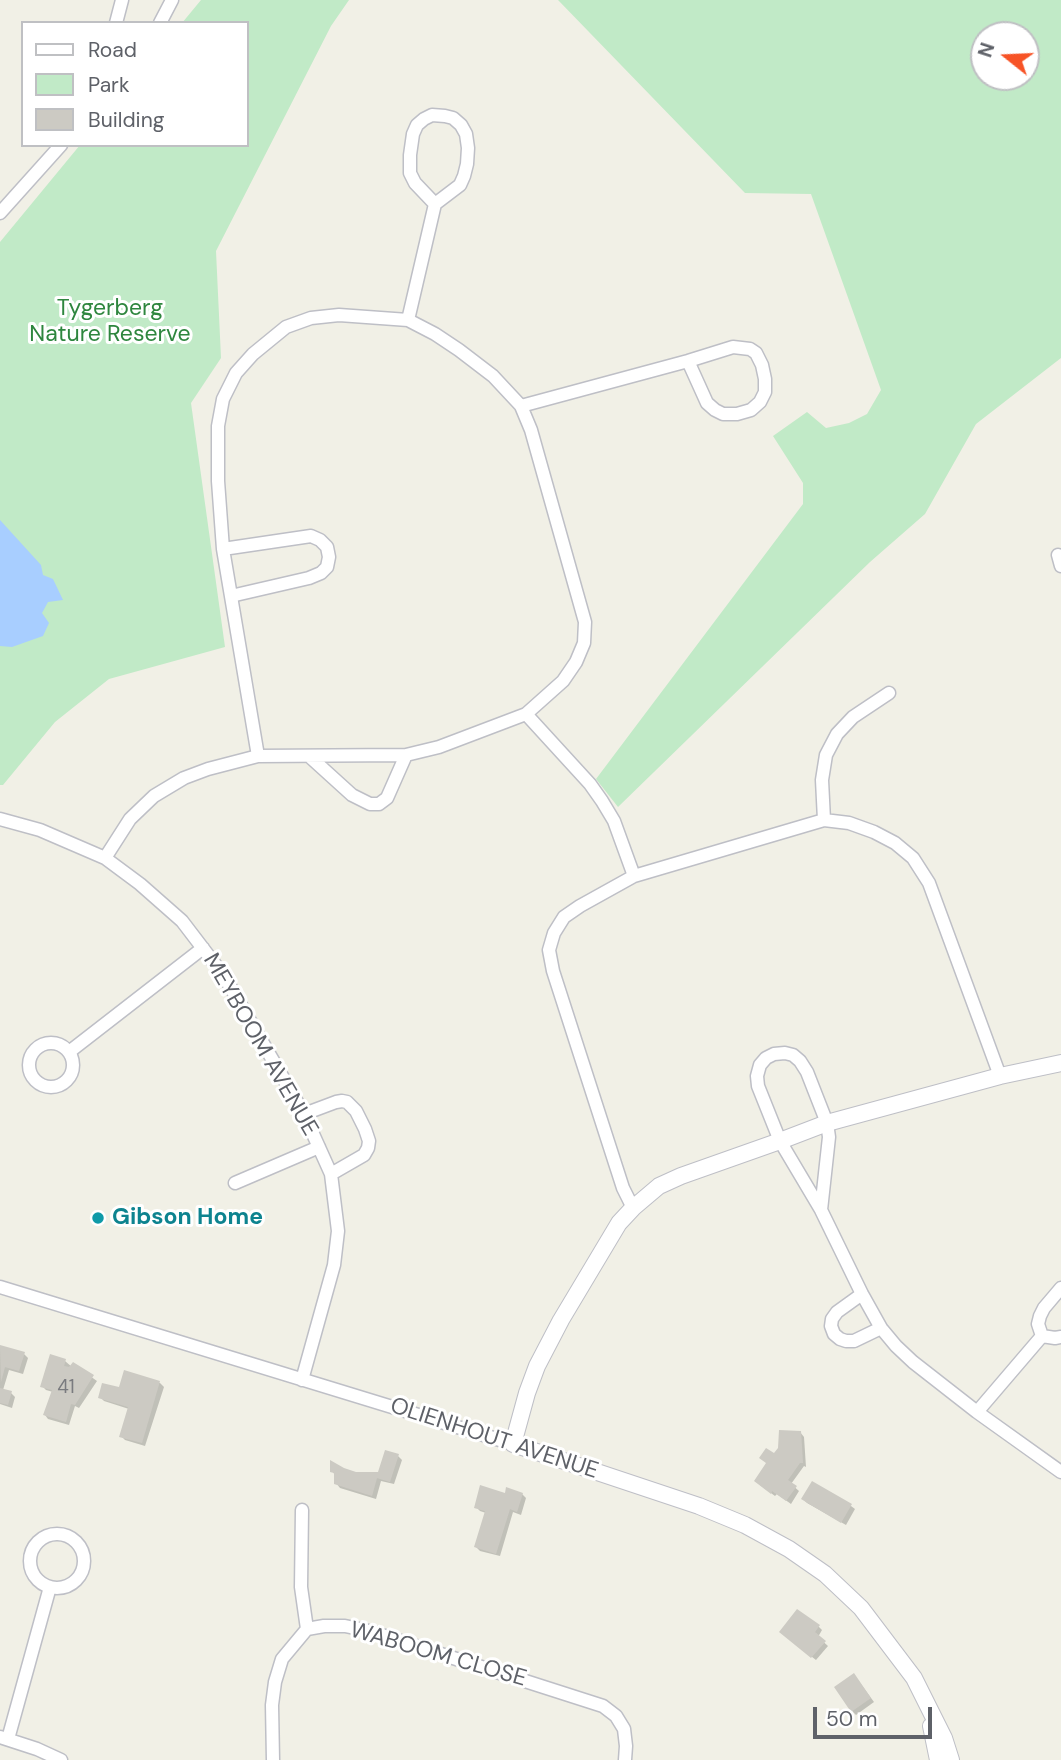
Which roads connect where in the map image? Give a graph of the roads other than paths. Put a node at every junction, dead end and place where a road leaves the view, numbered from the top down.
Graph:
1 (122, 0) edge
2 (172, 0) edge
3 (117, 21) edge
4 (161, 21) edge
5 (59, 147) edge
6 (435, 204) junction
7 (0, 213) edge
8 (408, 320) junction
9 (688, 361) junction
10 (521, 406) junction
11 (223, 550) junction
12 (231, 596) junction
13 (889, 693) dead end
14 (526, 713) junction
15 (406, 755) junction
16 (258, 756) junction
17 (309, 756) junction
18 (0, 820) edge
19 (824, 820) junction
20 (105, 858) junction
21 (634, 876) junction
22 (203, 948) junction
23 (69, 1052) dead end
24 (1061, 1063) edge
25 (1000, 1076) junction
26 (304, 1114) junction
27 (827, 1123) junction
28 (780, 1141) junction
29 (319, 1147) junction
30 (331, 1174) junction
31 (235, 1183) dead end
32 (632, 1208) junction
33 (821, 1210) junction
34 (0, 1287) edge
35 (1061, 1288) edge
36 (862, 1294) junction
37 (881, 1328) junction
38 (1042, 1336) junction
39 (1061, 1337) edge
40 (302, 1380) junction
41 (977, 1412) junction
42 (513, 1444) junction
43 (1061, 1472) edge
44 (302, 1510) dead end
45 (50, 1587) junction
46 (307, 1629) junction
47 (923, 1697) junction
48 (4, 1738) edge
49 (61, 1760) edge
50 (273, 1760) edge
51 (625, 1760) edge
52 (938, 1760) edge
53 (951, 1760) edge

1 - 3 street
2 - 4 street
5 - 7 street
6 - 6 street
6 - 8 street
8 - 10 street
8 - 11 street
9 - 9 street
9 - 10 street
10 - 14 street
11 - 12 street
11 - 12 street
12 - 16 street
13 - 19 street
14 - 15 street
14 - 21 street
15 - 17 street
15 - 17 street
16 - 17 street
16 - 20 street
18 - 20 street, MEYBOOM AVENUE
19 - 21 street
19 - 25 street
20 - 22 street, MEYBOOM AVENUE
21 - 32 street
22 - 23 street
22 - 26 street, MEYBOOM AVENUE
24 - 25 street
25 - 27 street
26 - 29 street, MEYBOOM AVENUE
26 - 30 street
27 - 28 street
27 - 28 street
27 - 33 street
28 - 32 street
28 - 33 street
29 - 30 street, MEYBOOM AVENUE
29 - 31 street
30 - 40 street, MEYBOOM AVENUE
32 - 42 street
33 - 36 street
34 - 40 street, OLIENHOUT AVENUE
35 - 38 street
36 - 37 street
36 - 37 street
37 - 41 street
38 - 39 street
38 - 41 street
40 - 42 street, OLIENHOUT AVENUE
41 - 43 street
42 - 47 street, OLIENHOUT AVENUE
44 - 46 street
45 - 45 street
45 - 48 street
46 - 50 street
46 - 51 street, WABOOM CLOSE
47 - 52 street, OLIENHOUT AVENUE
47 - 53 street, OLIENHOUT AVENUE
48 - 49 street

